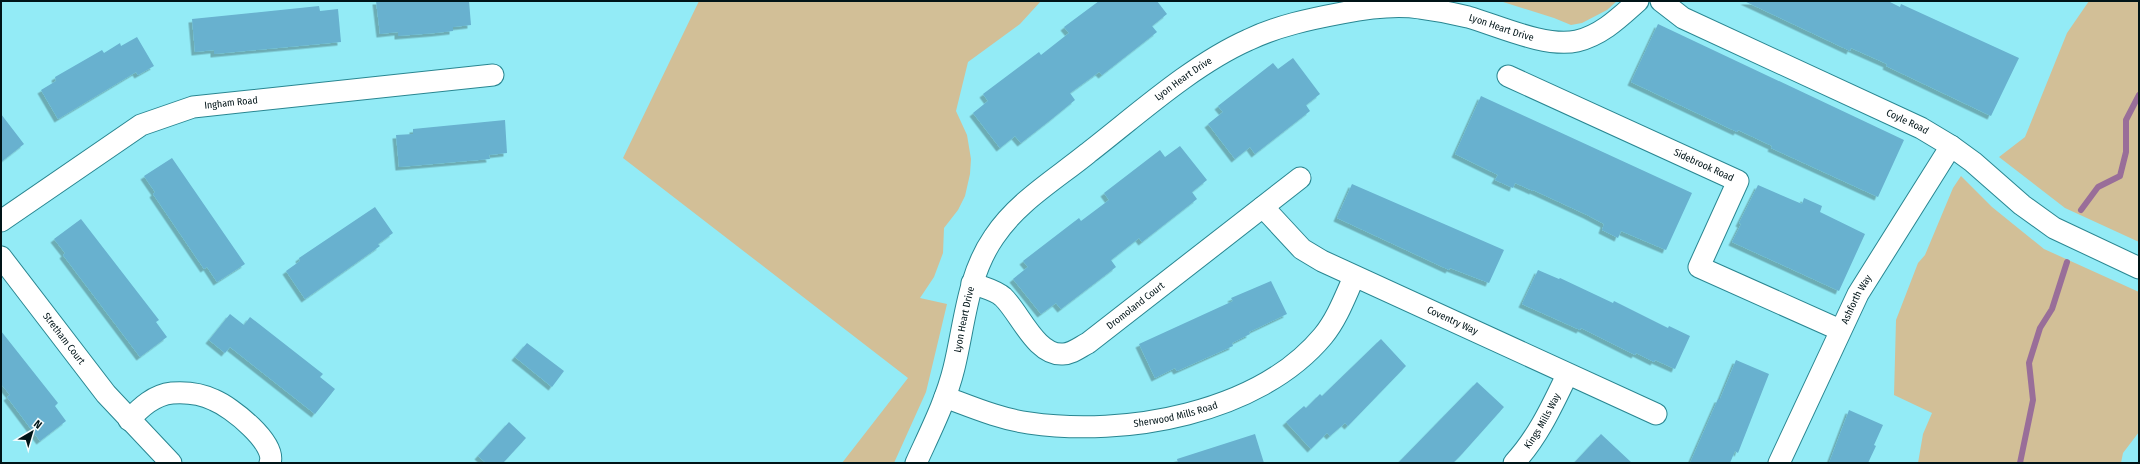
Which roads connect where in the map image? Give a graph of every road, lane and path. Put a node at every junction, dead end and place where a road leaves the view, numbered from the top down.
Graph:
1 (1638, 1) edge
2 (1661, 1) edge
3 (493, 75) dead end
4 (1508, 76) dead end
5 (1951, 146) junction
6 (1300, 178) dead end
7 (1263, 208) junction
8 (1, 221) edge
9 (1, 257) edge
10 (2139, 268) edge
11 (1354, 277) junction
12 (972, 283) junction
13 (1840, 330) junction
14 (1566, 375) junction
15 (945, 397) junction
16 (1656, 414) dead end
17 (129, 420) junction
18 (171, 463) edge
19 (270, 463) edge
20 (916, 463) edge
21 (1514, 463) edge
22 (1779, 463) edge

1 - 12 street, Lyon Heart Drive
2 - 5 street, Coyle Road
3 - 8 street, Ingham Road
4 - 13 street, Sidebrook Road
5 - 10 street, Coyle Road
5 - 13 street, Ashforth Way
6 - 7 street, Dromoland Court
7 - 11 street, Coventry Way
7 - 12 street, Dromoland Court
9 - 17 street, Stretham Court
11 - 14 street, Coventry Way
11 - 15 street, Sherwood Mills Road
12 - 15 street, Lyon Heart Drive
13 - 22 street, Ashforth Way
14 - 16 street, Coventry Way
14 - 21 street, Kings Mills Way
15 - 20 street, Lyon Heart Drive
17 - 18 street, Stretham Court
17 - 19 street

